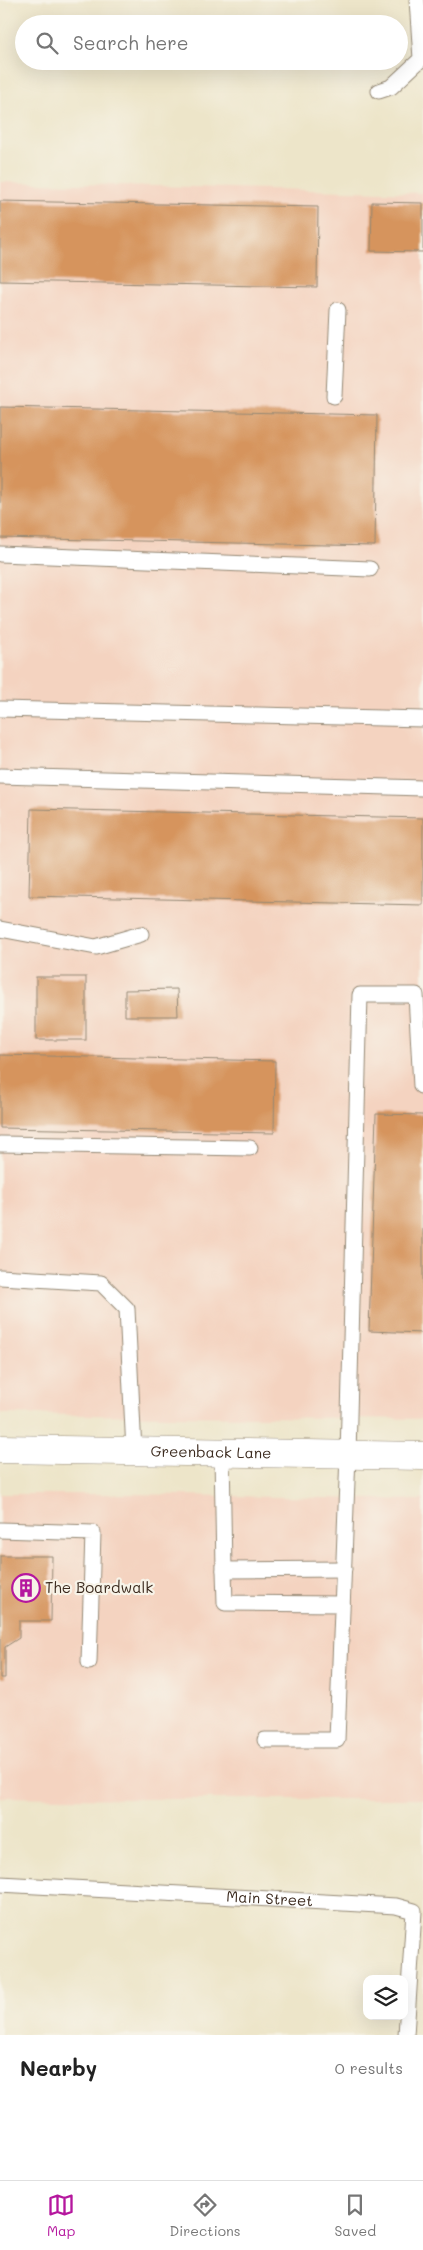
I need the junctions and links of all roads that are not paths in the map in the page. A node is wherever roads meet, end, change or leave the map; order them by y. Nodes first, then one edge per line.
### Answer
1 (417, 0) edge
2 (379, 92) dead end
3 (338, 310) dead end
4 (334, 396) dead end
5 (0, 554) edge
6 (370, 569) dead end
7 (0, 710) edge
8 (423, 719) edge
9 (0, 776) edge
10 (423, 788) edge
11 (0, 929) edge
12 (141, 934) dead end
13 (421, 1086) dead end
14 (0, 1144) edge
15 (250, 1148) dead end
16 (0, 1277) edge
17 (0, 1449) edge
18 (134, 1451) junction
19 (222, 1453) junction
20 (348, 1455) junction
21 (423, 1456) edge
22 (0, 1530) edge
23 (344, 1569) junction
24 (224, 1570) junction
25 (342, 1604) junction
26 (89, 1662) dead end
27 (264, 1740) dead end
28 (0, 1884) edge
29 (406, 2035) edge

1 - 2 lane
3 - 4 lane
5 - 6 lane
7 - 8 lane
9 - 10 lane
11 - 12 lane
13 - 20 lane
14 - 15 lane
16 - 18 lane
17 - 18 main road, Greenback Lane
18 - 19 main road, Greenback Lane
19 - 20 main road, Greenback Lane
19 - 24 lane
20 - 21 main road, Greenback Lane
20 - 23 lane
22 - 26 lane
23 - 24 lane
23 - 25 lane
24 - 25 lane
25 - 27 lane
28 - 29 lane, Main Street

